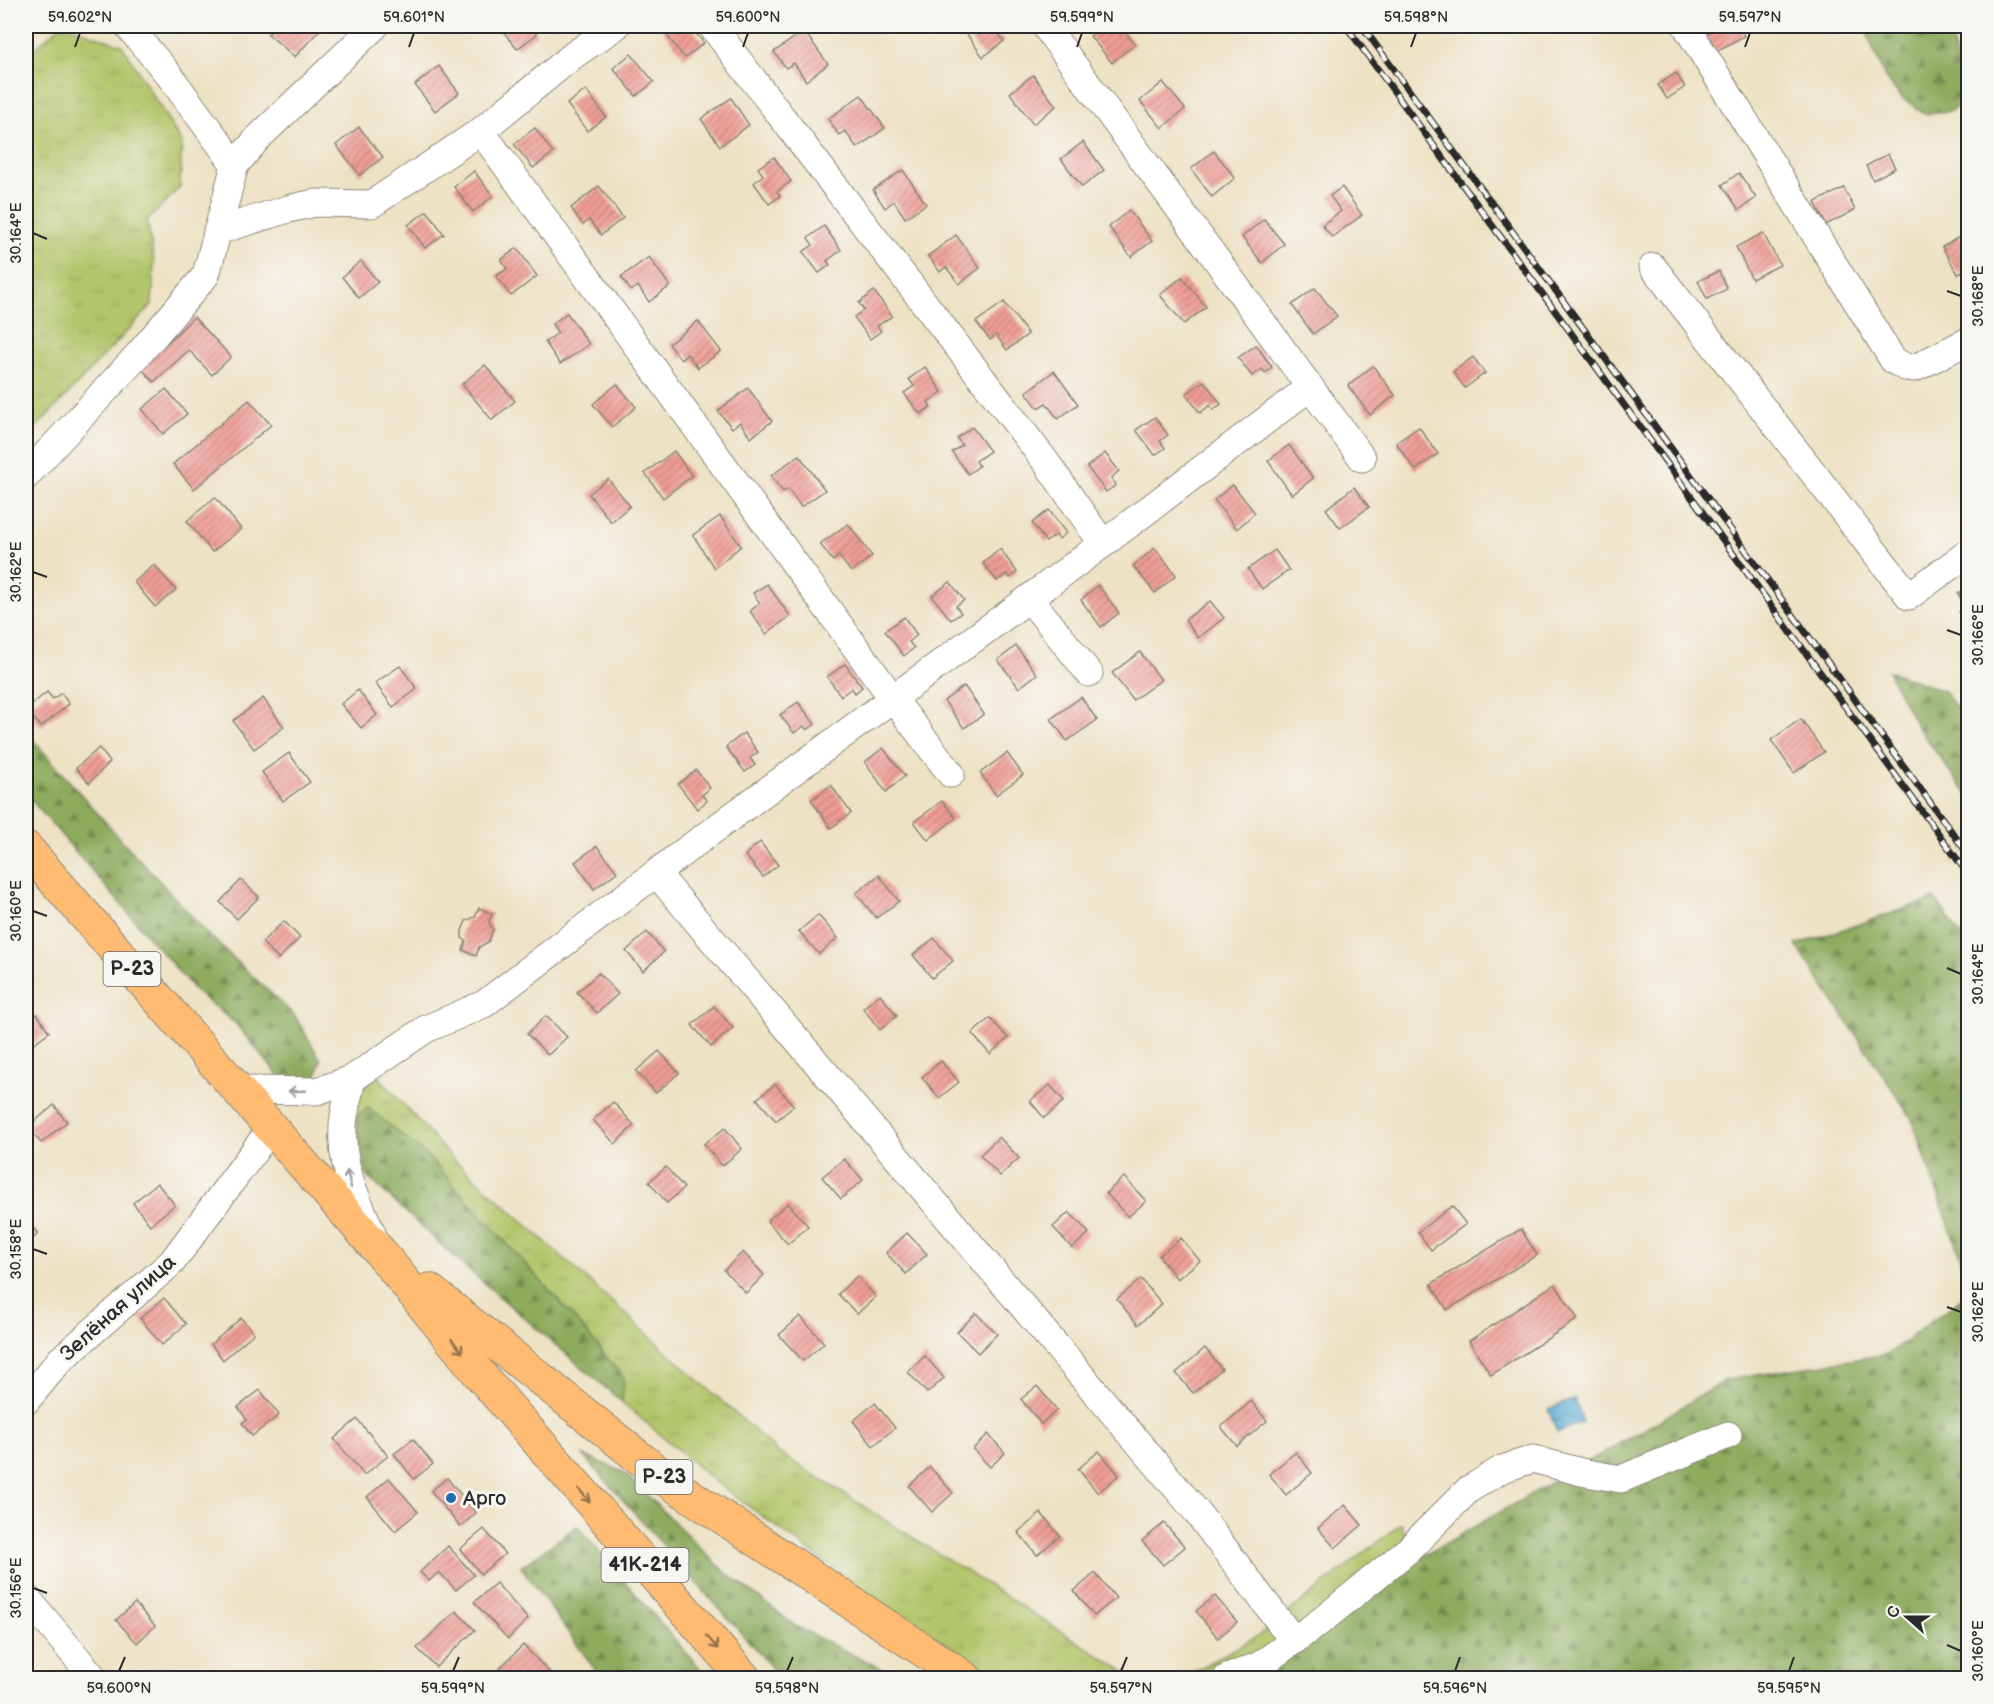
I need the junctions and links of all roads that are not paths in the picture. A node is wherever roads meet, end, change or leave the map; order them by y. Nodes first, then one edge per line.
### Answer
1 (128, 26) edge
2 (375, 26) edge
3 (616, 26) edge
4 (712, 26) edge
5 (1045, 26) edge
6 (1686, 26) edge
7 (481, 131) junction
8 (235, 165) junction
9 (217, 231) junction
10 (1653, 267) dead end
11 (1968, 340) edge
12 (1310, 387) junction
13 (1362, 458) dead end
14 (26, 476) edge
15 (1103, 544) junction
16 (1968, 553) edge
17 (1029, 598) junction
18 (1089, 673) dead end
19 (893, 699) junction
20 (951, 774) dead end
21 (26, 848) edge
22 (656, 873) junction
23 (352, 1079) junction
24 (239, 1090) junction
25 (272, 1127) junction
26 (380, 1251) junction
27 (26, 1401) edge
28 (1728, 1435) dead end
29 (26, 1597) edge
30 (1294, 1641) junction
31 (94, 1678) edge
32 (744, 1678) edge
33 (965, 1678) edge
34 (1227, 1678) edge

1 - 8 street
2 - 8 street
3 - 7 street
4 - 15 street
5 - 12 street
6 - 11 street
7 - 9 street
7 - 19 street
8 - 9 street
9 - 14 street
10 - 16 street
12 - 13 street
12 - 15 street
15 - 17 street
17 - 18 street
17 - 19 street
19 - 20 street
19 - 22 street
21 - 24 main road, Р-23
22 - 23 street
22 - 30 street
23 -> 24 street
26 -> 23 street
24 - 25 main road, Р-23
25 - 26 main road, Р-23
25 - 27 street, Зелёная улица
26 -> 32 main road, 41К-214
26 - 33 main road, Р-23
28 - 30 street
29 - 31 street
30 - 34 street

